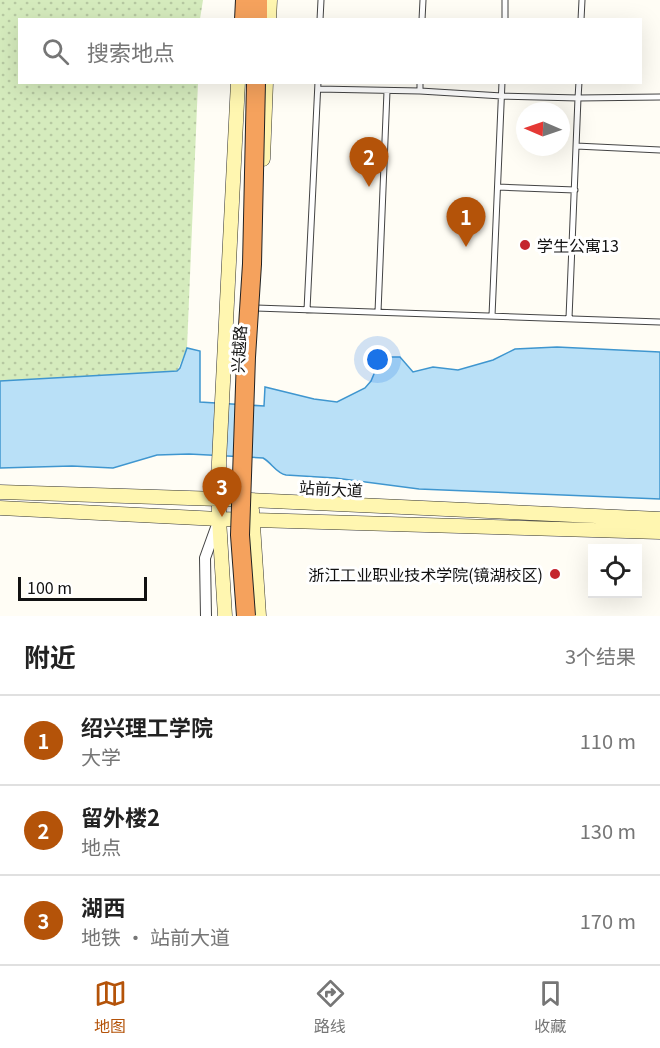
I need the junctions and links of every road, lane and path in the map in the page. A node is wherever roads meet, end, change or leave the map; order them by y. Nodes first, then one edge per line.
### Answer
1 (244, 0) edge
2 (258, 0) edge
3 (270, 0) edge
4 (321, 0) edge
5 (423, 0) edge
6 (505, 0) edge
7 (582, 0) edge
8 (243, 18) edge
9 (258, 18) edge
10 (269, 18) edge
11 (320, 18) edge
12 (422, 18) edge
13 (505, 18) edge
14 (581, 18) edge
15 (238, 84) edge
16 (244, 84) edge
17 (256, 84) edge
18 (266, 84) edge
19 (420, 84) edge
20 (502, 84) edge
21 (579, 84) edge
22 (318, 86) edge
23 (387, 91) junction
24 (420, 91) junction
25 (502, 96) junction
26 (660, 97) edge
27 (578, 98) junction
28 (576, 146) junction
29 (660, 150) edge
30 (498, 186) junction
31 (575, 190) junction
32 (256, 308) junction
33 (307, 310) junction
34 (378, 312) junction
35 (492, 316) junction
36 (569, 318) junction
37 (660, 321) edge
38 (0, 492) edge
39 (219, 499) junction
40 (250, 500) junction
41 (0, 508) edge
42 (219, 519) junction
43 (253, 519) junction
44 (660, 519) edge
45 (660, 532) edge
46 (206, 616) edge
47 (225, 616) edge
48 (236, 616) edge
49 (246, 616) edge
50 (259, 616) edge

1 - 8 highway
2 - 9 highway
3 - 10 main road
4 - 11 lane
5 - 12 lane
6 - 13 lane
7 - 14 lane
15 - 39 main road, 兴越路
16 - 48 highway
17 - 49 highway, bridge
18 - 32 main road, 兴越路
19 - 24 lane
20 - 25 lane
21 - 27 lane
22 - 23 lane
22 - 33 lane
23 - 24 lane
23 - 34 lane
24 - 25 lane
25 - 27 lane
25 - 30 lane
26 - 27 lane
27 - 28 lane
28 - 29 lane
28 - 31 lane
30 - 31 lane
30 - 35 lane
31 - 36 lane
32 - 33 lane
32 - 40 main road, 兴越路
33 - 34 lane
34 - 35 lane
35 - 36 lane
36 - 37 lane
38 - 39 main road, 站前大道
39 - 40 main road, 站前大道
39 - 42 main road, 兴越路
40 - 43 main road, 兴越路
40 - 44 main road, 站前大道
41 - 42 main road, 站前大道
42 - 43 main road, 站前大道
42 - 46 street
42 - 47 main road, 兴越路
43 - 45 main road, 站前大道
43 - 50 main road, 兴越路

